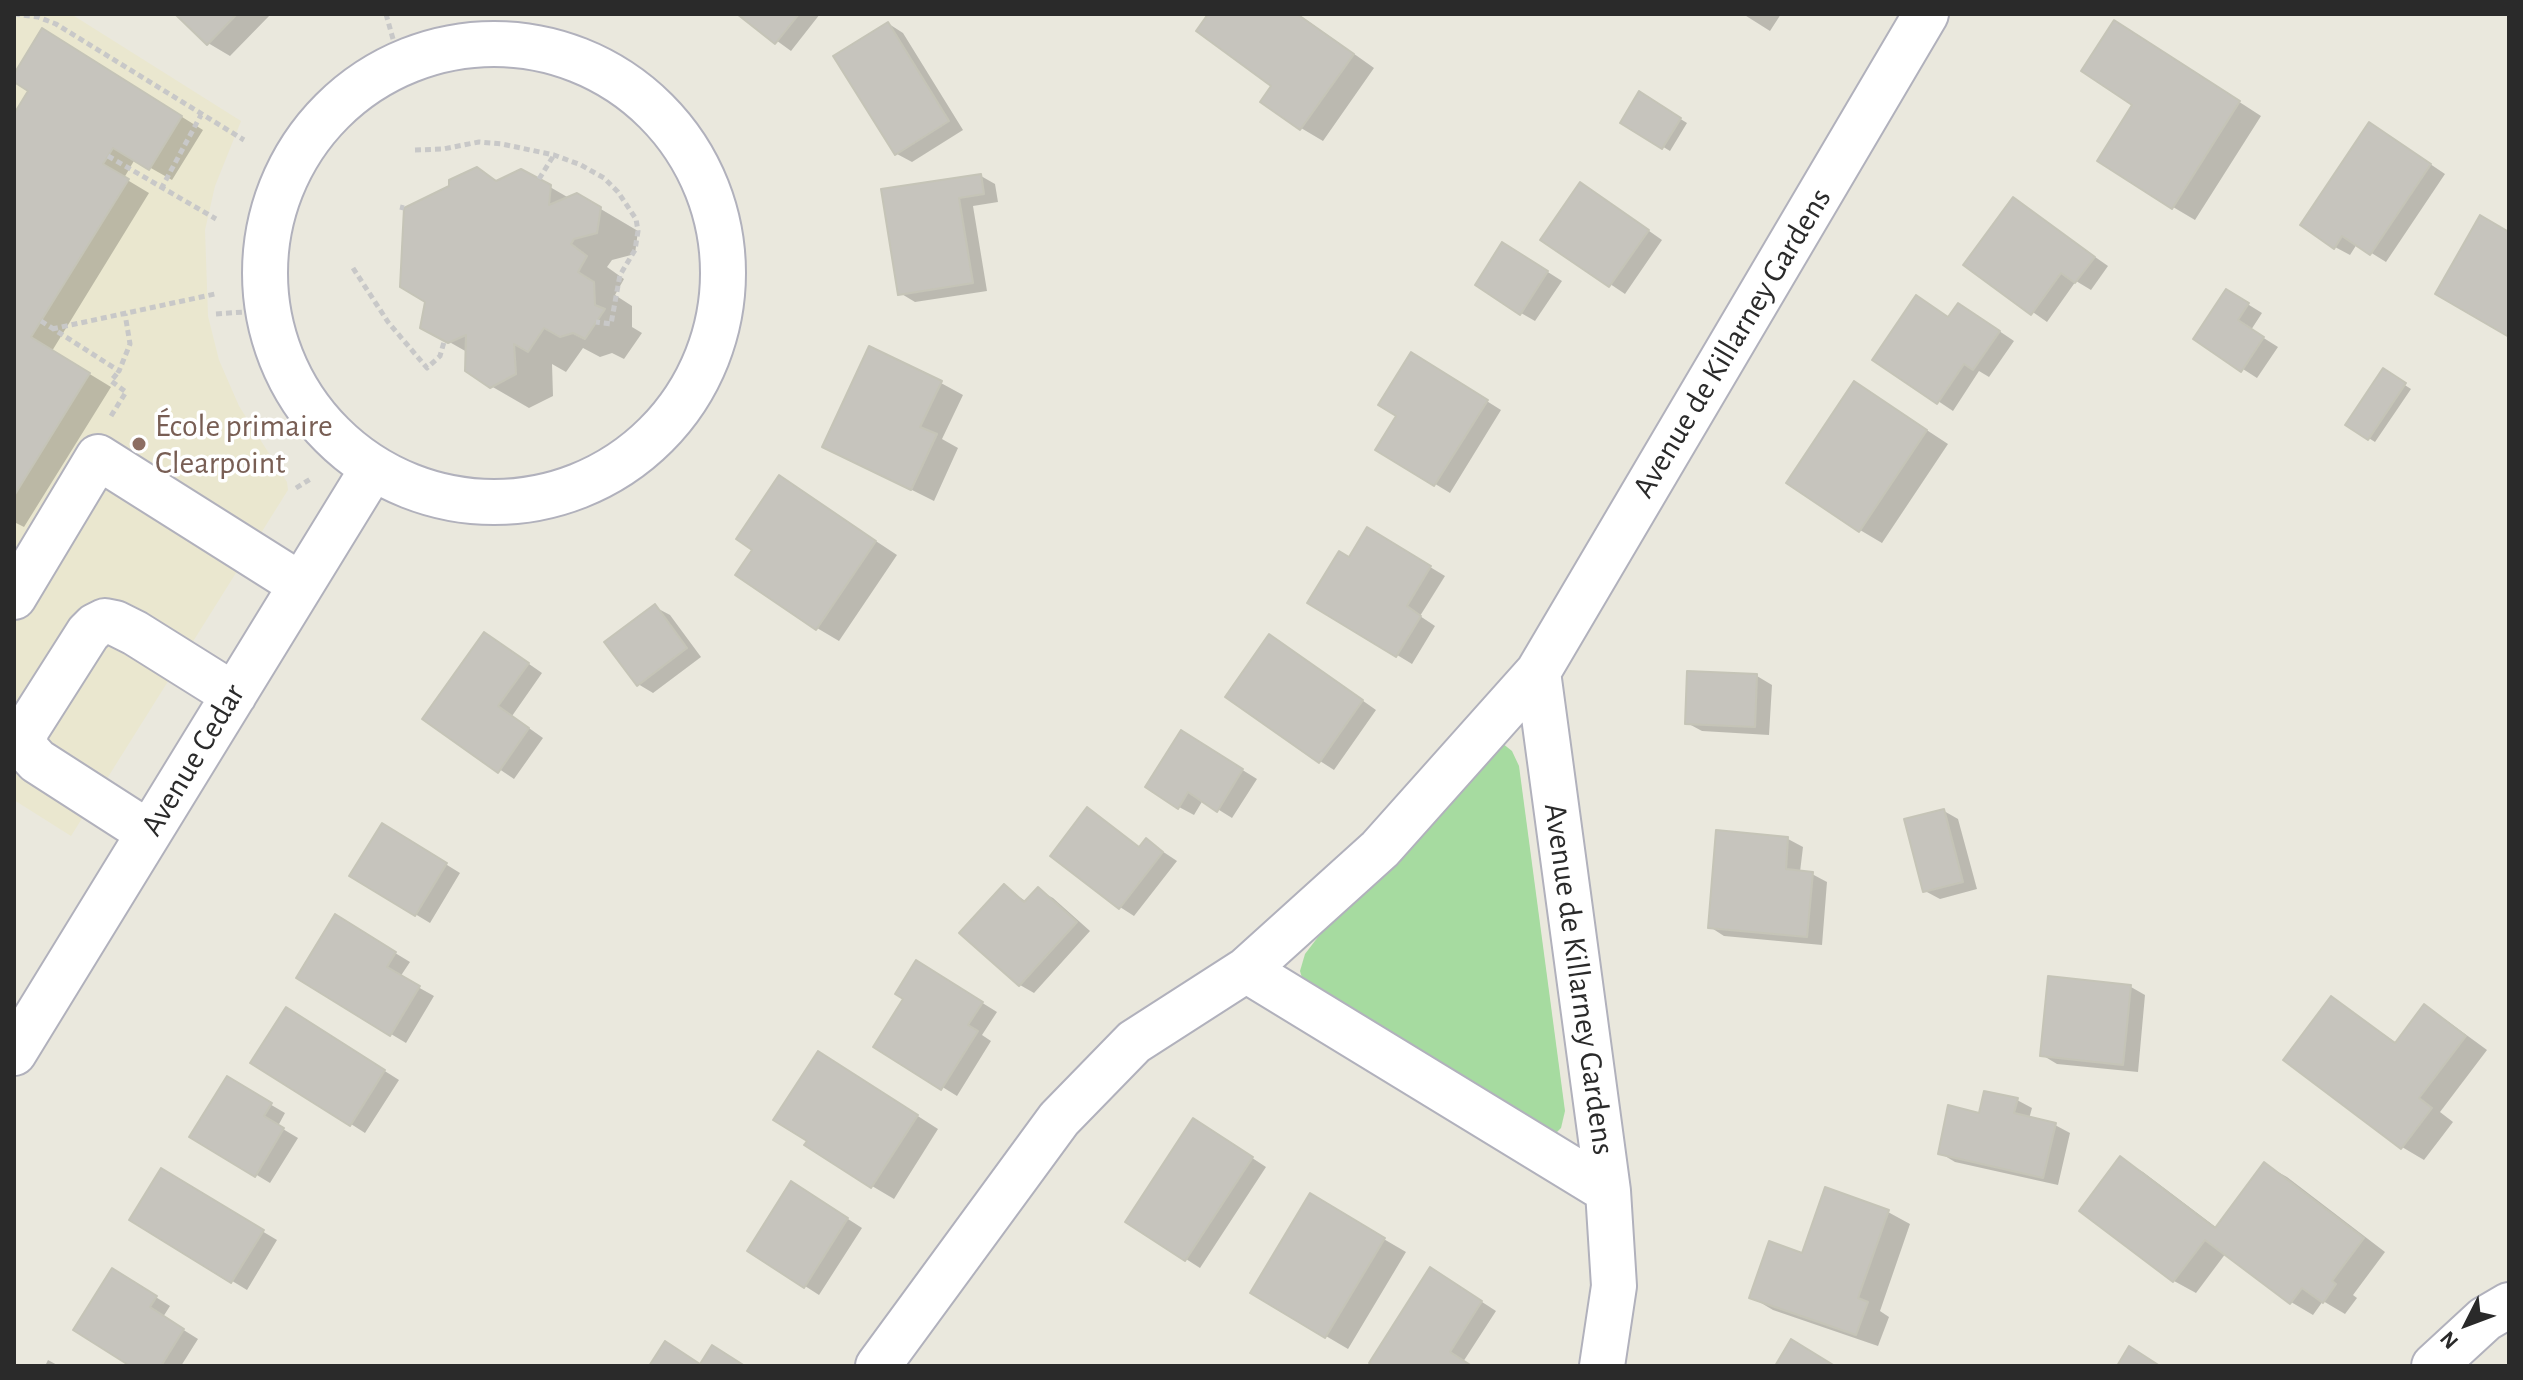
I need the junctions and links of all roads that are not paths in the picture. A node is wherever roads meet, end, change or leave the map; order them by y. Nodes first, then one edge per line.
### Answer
1 (1926, 14) edge
2 (527, 28) edge
3 (373, 468) junction
4 (18, 580) edge
5 (301, 585) junction
6 (1538, 672) junction
7 (234, 695) junction
8 (149, 833) junction
9 (1246, 970) junction
10 (14, 1053) edge
11 (1608, 1191) junction
12 (2509, 1305) edge
13 (878, 1366) edge
14 (1602, 1366) edge
15 (2434, 1366) edge

1 - 6 street, Avenue de Killarney Gardens
2 - 3 street
2 - 3 street
3 - 5 street, Avenue Cedar
4 - 5 street
5 - 7 street, Avenue Cedar
6 - 9 street, Avenue de Killarney Gardens
6 - 11 street, Avenue de Killarney Gardens
7 - 8 street, Avenue Cedar
7 - 8 street
8 - 10 street, Avenue Cedar
9 - 11 street, Avenue de Killarney Gardens
9 - 13 street, Avenue de Killarney Gardens
11 - 14 street, Avenue de Killarney Gardens
12 - 15 street

